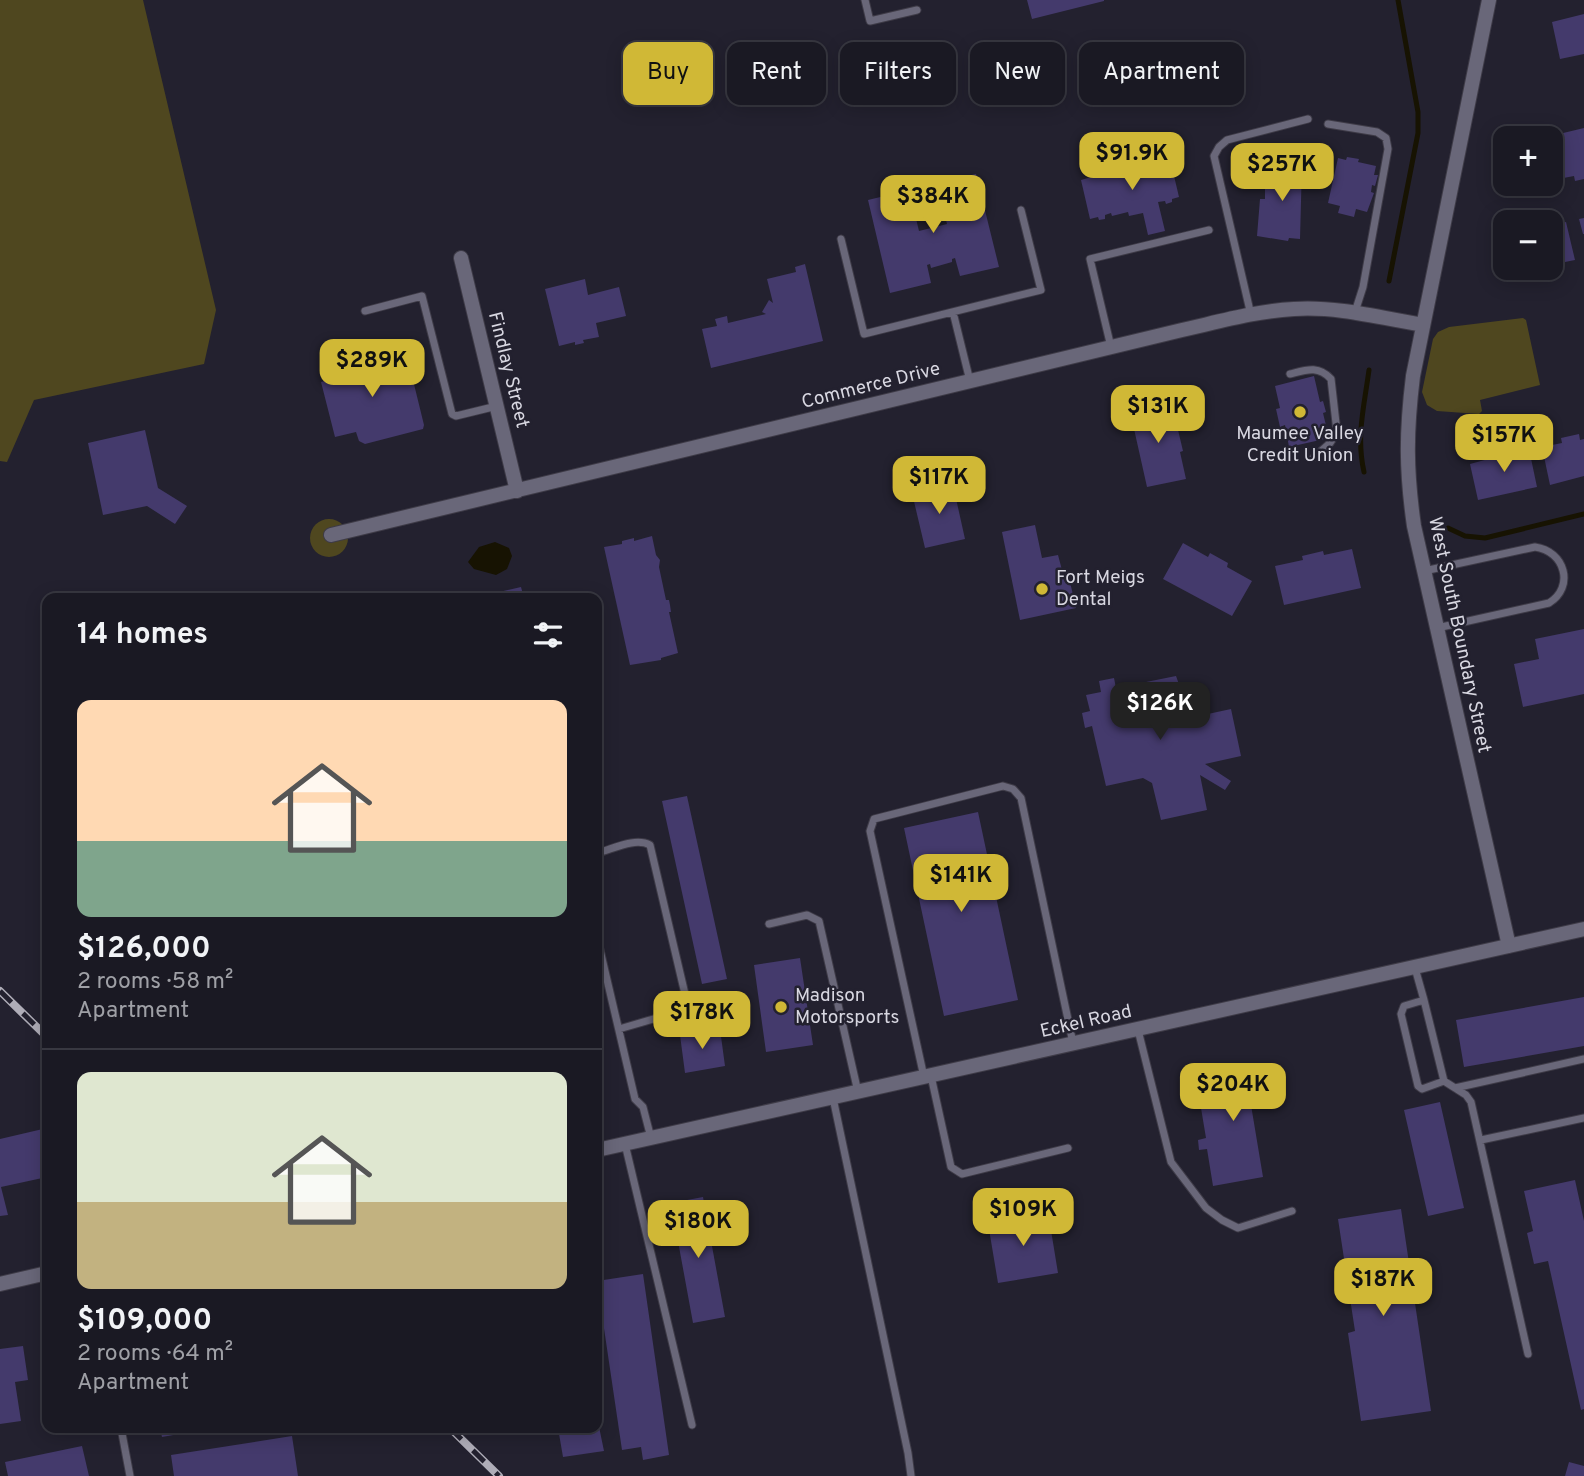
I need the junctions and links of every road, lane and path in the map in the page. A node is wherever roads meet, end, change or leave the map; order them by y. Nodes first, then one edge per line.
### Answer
1 (865, 0) edge
2 (1489, 0) edge
3 (917, 10) dead end
4 (1308, 119) dead end
5 (1328, 124) dead end
6 (1021, 210) dead end
7 (1209, 230) dead end
8 (841, 239) dead end
9 (461, 258) dead end
10 (365, 311) dead end
11 (953, 312) junction
12 (1354, 313) junction
13 (1251, 315) junction
14 (1423, 325) junction
15 (1111, 348) junction
16 (1290, 374) dead end
17 (970, 382) junction
18 (497, 407) junction
19 (1313, 458) dead end
20 (517, 491) junction
21 (331, 535) dead end
22 (1424, 571) junction
23 (1437, 628) junction
24 (602, 852) edge
25 (769, 924) dead end
26 (1584, 929) edge
27 (1509, 946) junction
28 (602, 958) edge
29 (1415, 968) junction
30 (1424, 1000) junction
31 (619, 1030) junction
32 (1138, 1030) junction
33 (1073, 1044) junction
34 (1584, 1059) edge
35 (928, 1077) junction
36 (1444, 1082) junction
37 (1454, 1088) junction
38 (858, 1093) junction
39 (833, 1098) junction
40 (1584, 1118) edge
41 (651, 1138) junction
42 (1481, 1140) junction
43 (625, 1144) junction
44 (1068, 1148) dead end
45 (602, 1149) edge
46 (1292, 1211) dead end
47 (42, 1274) edge
48 (0, 1284) edge
49 (1528, 1354) dead end
50 (692, 1425) dead end
51 (122, 1433) edge
52 (130, 1476) edge
53 (911, 1476) edge

1 - 3 lane
2 - 14 street, West South Boundary Street
4 - 13 lane
5 - 12 lane
6 - 11 lane
7 - 15 lane
8 - 11 lane
9 - 18 street, Findlay Street
10 - 18 lane
11 - 17 lane
12 - 13 street, Commerce Drive
12 - 14 street, Commerce Drive
13 - 15 street, Commerce Drive
14 - 22 street, West South Boundary Street
15 - 17 street, Commerce Drive
16 - 19 lane
17 - 20 street, Commerce Drive
18 - 20 street, Findlay Street
20 - 21 street, Commerce Drive
22 - 23 street, West South Boundary Street
22 - 23 lane
23 - 27 street, West South Boundary Street
24 - 31 lane
25 - 38 lane
26 - 27 street, Eckel Road
27 - 29 street, Eckel Road
28 - 31 lane
29 - 30 lane
29 - 32 street, Eckel Road
30 - 36 lane
30 - 36 lane
31 - 41 lane
32 - 33 street, Eckel Road
32 - 46 lane
33 - 35 street, Eckel Road
33 - 35 lane
34 - 37 lane
35 - 38 street, Eckel Road
35 - 44 lane
36 - 37 lane
37 - 42 lane
38 - 39 street, Eckel Road
39 - 41 street, Eckel Road
39 - 53 lane
40 - 42 lane
41 - 43 street, Eckel Road
42 - 49 lane
43 - 45 street, Eckel Road
43 - 50 lane
47 - 48 street
51 - 52 lane

